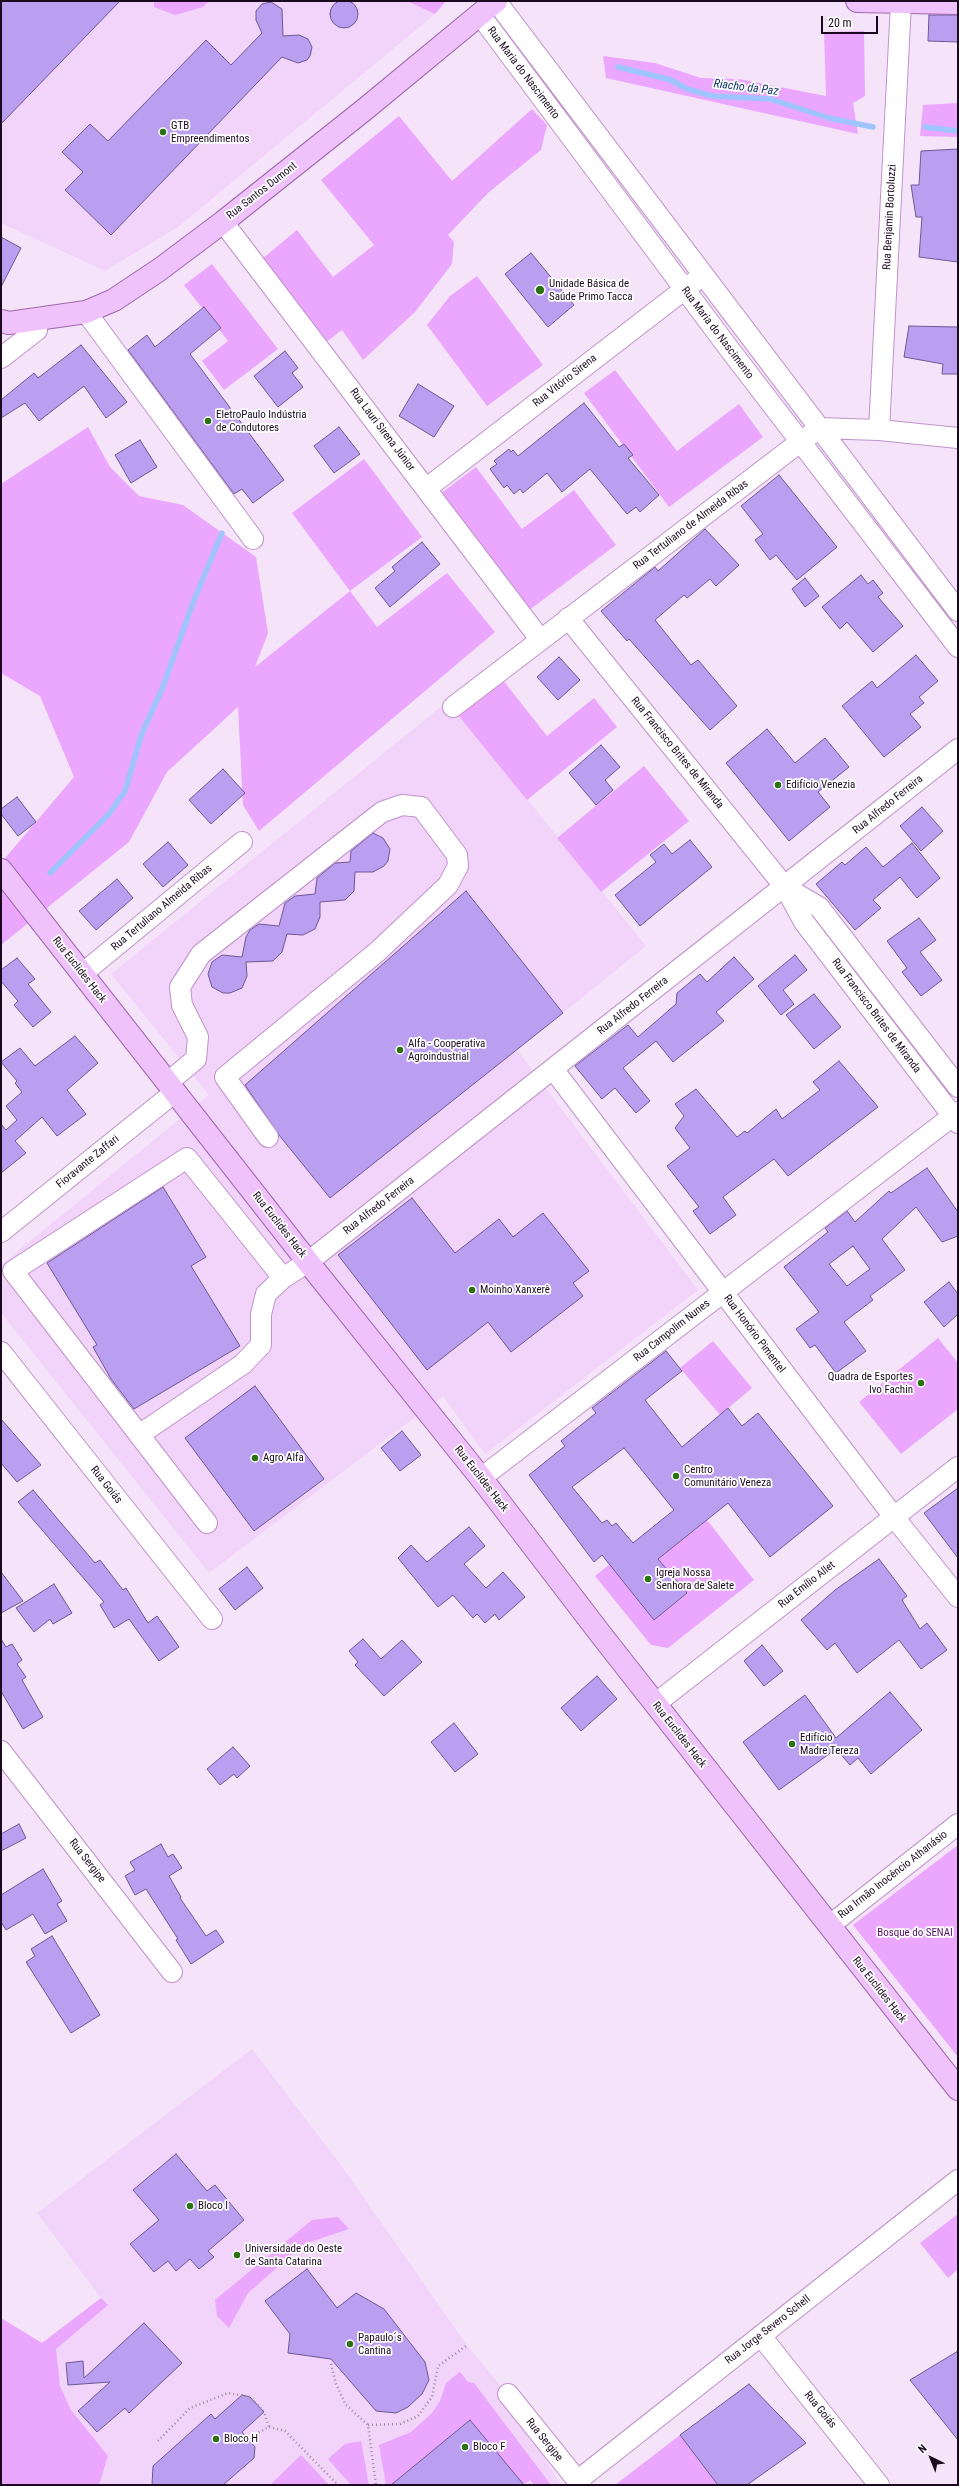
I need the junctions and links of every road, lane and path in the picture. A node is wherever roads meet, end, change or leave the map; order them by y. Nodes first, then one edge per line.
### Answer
1 (496, 1) edge
2 (857, 1) edge
3 (901, 3) junction
4 (958, 3) edge
5 (480, 15) junction
6 (575, 105) junction
7 (556, 118) junction
8 (631, 179) junction
9 (613, 194) junction
10 (223, 222) junction
11 (704, 275) junction
12 (684, 290) junction
13 (86, 312) junction
14 (38, 318) junction
15 (1, 321) edge
16 (749, 335) junction
17 (730, 350) junction
18 (1, 358) edge
19 (820, 428) junction
20 (879, 430) junction
21 (958, 438) edge
22 (800, 442) junction
23 (427, 488) junction
24 (253, 539) dead end
25 (905, 540) junction
26 (886, 553) junction
27 (958, 610) edge
28 (568, 618) junction
29 (940, 624) junction
30 (540, 639) junction
31 (958, 647) edge
32 (453, 706) dead end
33 (958, 749) edge
34 (242, 842) dead end
35 (1, 870) edge
36 (786, 887) junction
37 (858, 958) junction
38 (842, 971) junction
39 (82, 974) junction
40 (910, 1026) junction
41 (893, 1038) junction
42 (552, 1069) junction
43 (958, 1087) edge
44 (171, 1088) junction
45 (956, 1117) edge
46 (268, 1137) dead end
47 (1, 1232) edge
48 (308, 1262) junction
49 (283, 1278) junction
50 (722, 1292) junction
51 (1, 1352) edge
52 (139, 1435) junction
53 (958, 1467) edge
54 (481, 1478) junction
55 (894, 1517) junction
56 (207, 1523) dead end
57 (958, 1597) edge
58 (212, 1619) dead end
59 (656, 1704) junction
60 (1, 1751) edge
61 (958, 1824) edge
62 (829, 1926) junction
63 (172, 1972) dead end
64 (958, 2089) edge
65 (958, 2180) edge
66 (761, 2336) junction
67 (466, 2346) dead end
68 (330, 2364) dead end
69 (508, 2394) dead end
70 (368, 2425) junction
71 (269, 2427) junction
72 (248, 2438) dead end
73 (158, 2441) dead end
74 (579, 2483) edge
75 (338, 2485) edge
76 (376, 2485) edge
77 (879, 2485) edge

1 - 5 main road, Rua Santos Dumont
1 - 6 street, Rua Maria do Nascimento
2 - 3 main road
3 - 4 main road
3 - 20 street, Rua Benjamin Bortoluzzi
5 - 7 street, Rua Maria do Nascimento
5 - 10 main road, Rua Santos Dumont
6 - 7 street
6 - 8 street, Rua Maria do Nascimento
7 - 9 street, Rua Maria do Nascimento
8 - 9 street
8 - 11 street, Rua Maria do Nascimento
9 - 12 street, Rua Maria do Nascimento
10 - 13 main road, Rua Santos Dumont
10 - 23 street, Rua Lauri Sirena Júnior
11 - 12 street, Rua Vitório Sirena
11 - 16 street, Rua Maria do Nascimento
12 - 17 street, Rua Maria do Nascimento
12 - 23 street, Rua Vitório Sirena
13 - 14 main road, Rua Santos Dumont
13 - 24 street
14 - 15 main road, Rua Santos Dumont
14 - 18 street
16 - 17 street
16 - 19 street, Rua Maria do Nascimento
17 - 22 street, Rua Maria do Nascimento
19 - 20 street
19 - 22 street, Rua Tertuliano de Almeida Ribas
19 - 25 street, Rua Maria do Nascimento
20 - 21 street
22 - 26 street, Rua Maria do Nascimento
22 - 28 street, Rua Tertuliano de Almeida Ribas
23 - 30 street, Rua Lauri Sirena Júnior
25 - 26 street
25 - 27 street, Rua Maria do Nascimento
26 - 29 street, Rua Maria do Nascimento
27 - 29 street
28 - 30 street, Rua Tertuliano de Almeida Ribas
28 - 36 street, Rua Francisco Brites de Miranda
29 - 31 street, Rua Maria do Nascimento
30 - 32 street, Rua Tertuliano de Almeida Ribas
33 - 36 street, Rua Alfredo Ferreira
34 - 39 street, Rua Tertuliano Almeida Ribas
35 - 39 main road, Rua Euclides Hack
36 - 37 street, Rua Francisco Brites de Miranda
36 - 38 street, Rua Francisco Brites de Miranda
36 - 42 street, Rua Alfredo Ferreira
37 - 38 street
37 - 40 street, Rua Francisco Brites de Miranda
38 - 41 street, Rua Francisco Brites de Miranda
39 - 44 main road, Rua Euclides Hack
40 - 41 street
40 - 43 street, Rua Francisco Brites de Miranda
41 - 45 street, Rua Francisco Brites de Miranda
42 - 48 street, Rua Alfredo Ferreira
42 - 50 street, Rua Honório Pimentel
44 - 46 street, Fioravante Zaffari
44 - 47 street, Fioravante Zaffari
44 - 48 main road, Rua Euclides Hack
45 - 50 street, Rua Campolim Nunes
48 - 49 street, Rua Alfredo Ferreira
48 - 54 main road, Rua Euclides Hack
49 - 52 street, Rua Alfredo Ferreira
49 - 52 street
50 - 54 street, Rua Campolim Nunes
50 - 55 street, Rua Honório Pimentel
51 - 58 street, Rua Goiás
52 - 56 street
53 - 55 street, Rua Emílio Allet
54 - 59 main road, Rua Euclides Hack
55 - 57 street, Rua Honório Pimentel
55 - 59 street, Rua Emílio Allet
59 - 62 main road, Rua Euclides Hack
60 - 63 street, Rua Sergipe
61 - 62 street, Rua Irmão Inocêncio Athanásio
62 - 64 main road, Rua Euclides Hack
65 - 66 street, Rua Jorge Severo Schell
66 - 74 street, Rua Jorge Severo Schell
66 - 77 street, Rua Goiás
67 - 70 path
68 - 70 path
69 - 74 street, Rua Sergipe
70 - 76 path
71 - 72 path
71 - 73 path
71 - 75 path

